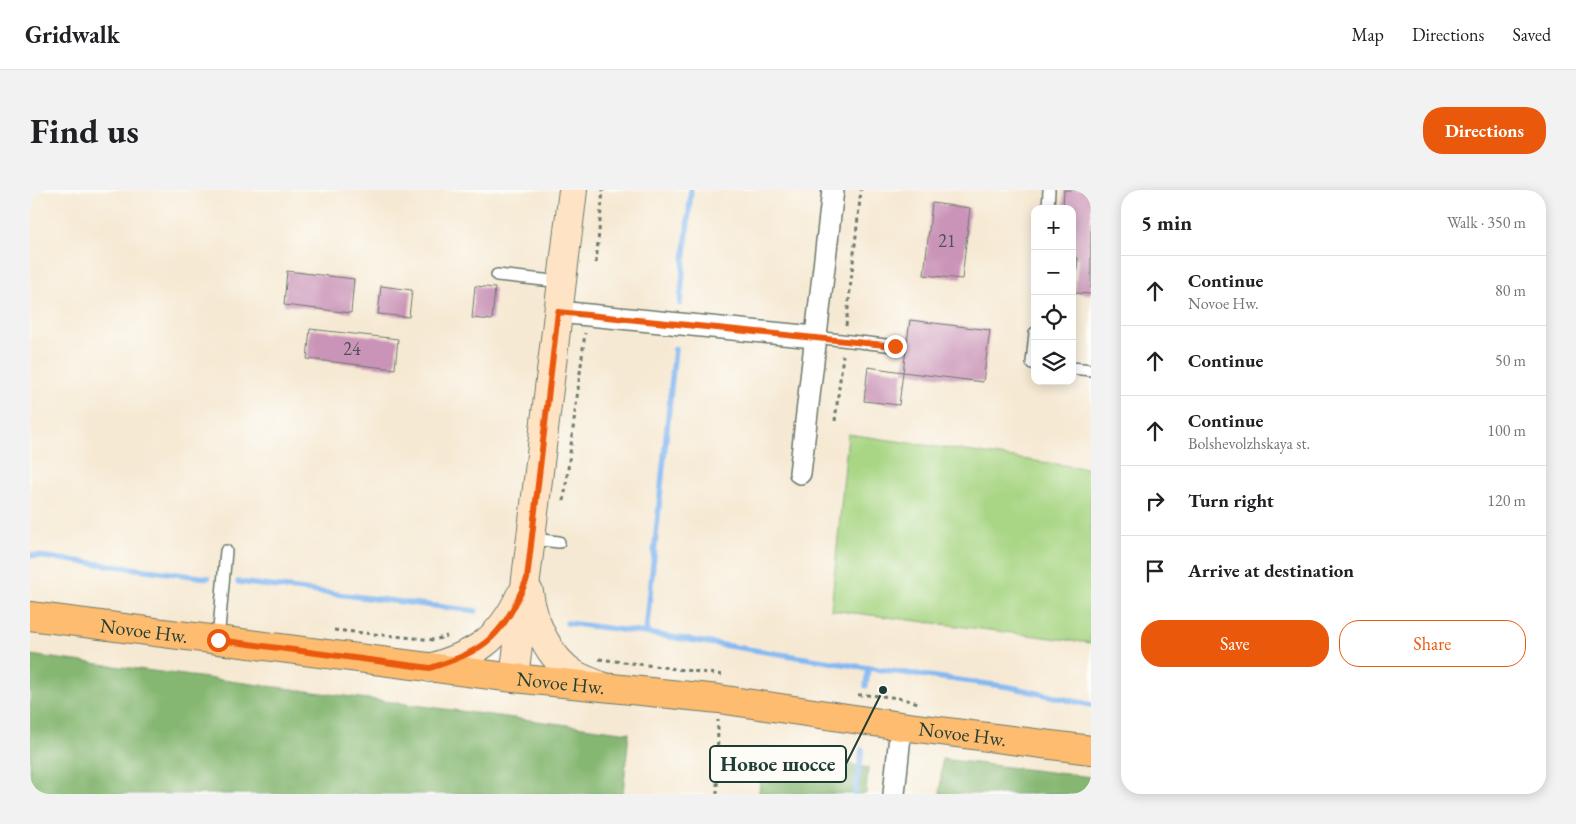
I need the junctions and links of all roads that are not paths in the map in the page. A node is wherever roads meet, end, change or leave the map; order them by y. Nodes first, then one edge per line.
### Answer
1 (573, 190) edge
2 (832, 190) edge
3 (1050, 190) edge
4 (1048, 205) edge
5 (497, 275) dead end
6 (562, 282) junction
7 (558, 312) junction
8 (814, 337) junction
9 (895, 346) dead end
10 (1076, 368) edge
11 (1091, 370) edge
12 (800, 473) dead end
13 (532, 539) junction
14 (559, 542) dead end
15 (226, 551) dead end
16 (527, 579) junction
17 (30, 616) edge
18 (218, 640) junction
19 (430, 668) junction
20 (514, 678) junction
21 (607, 688) junction
22 (901, 726) junction
23 (1091, 750) edge
24 (894, 794) edge

1 - 6 main road
2 - 8 street
3 - 4 lane
5 - 6 lane
6 - 7 main road
7 - 8 street
7 - 13 main road
8 - 9 lane
8 - 12 street
10 - 11 lane
13 - 14 lane
13 - 16 main road
15 - 18 lane
16 - 19 main road
16 - 20 main road
16 - 21 main road
17 - 18 main road, Novoe Hw.
18 - 19 main road, Novoe Hw.
19 - 20 main road, Novoe Hw.
20 - 21 main road, Novoe Hw.
21 - 22 main road, Novoe Hw.
22 - 23 main road, Novoe Hw.
22 - 24 street

